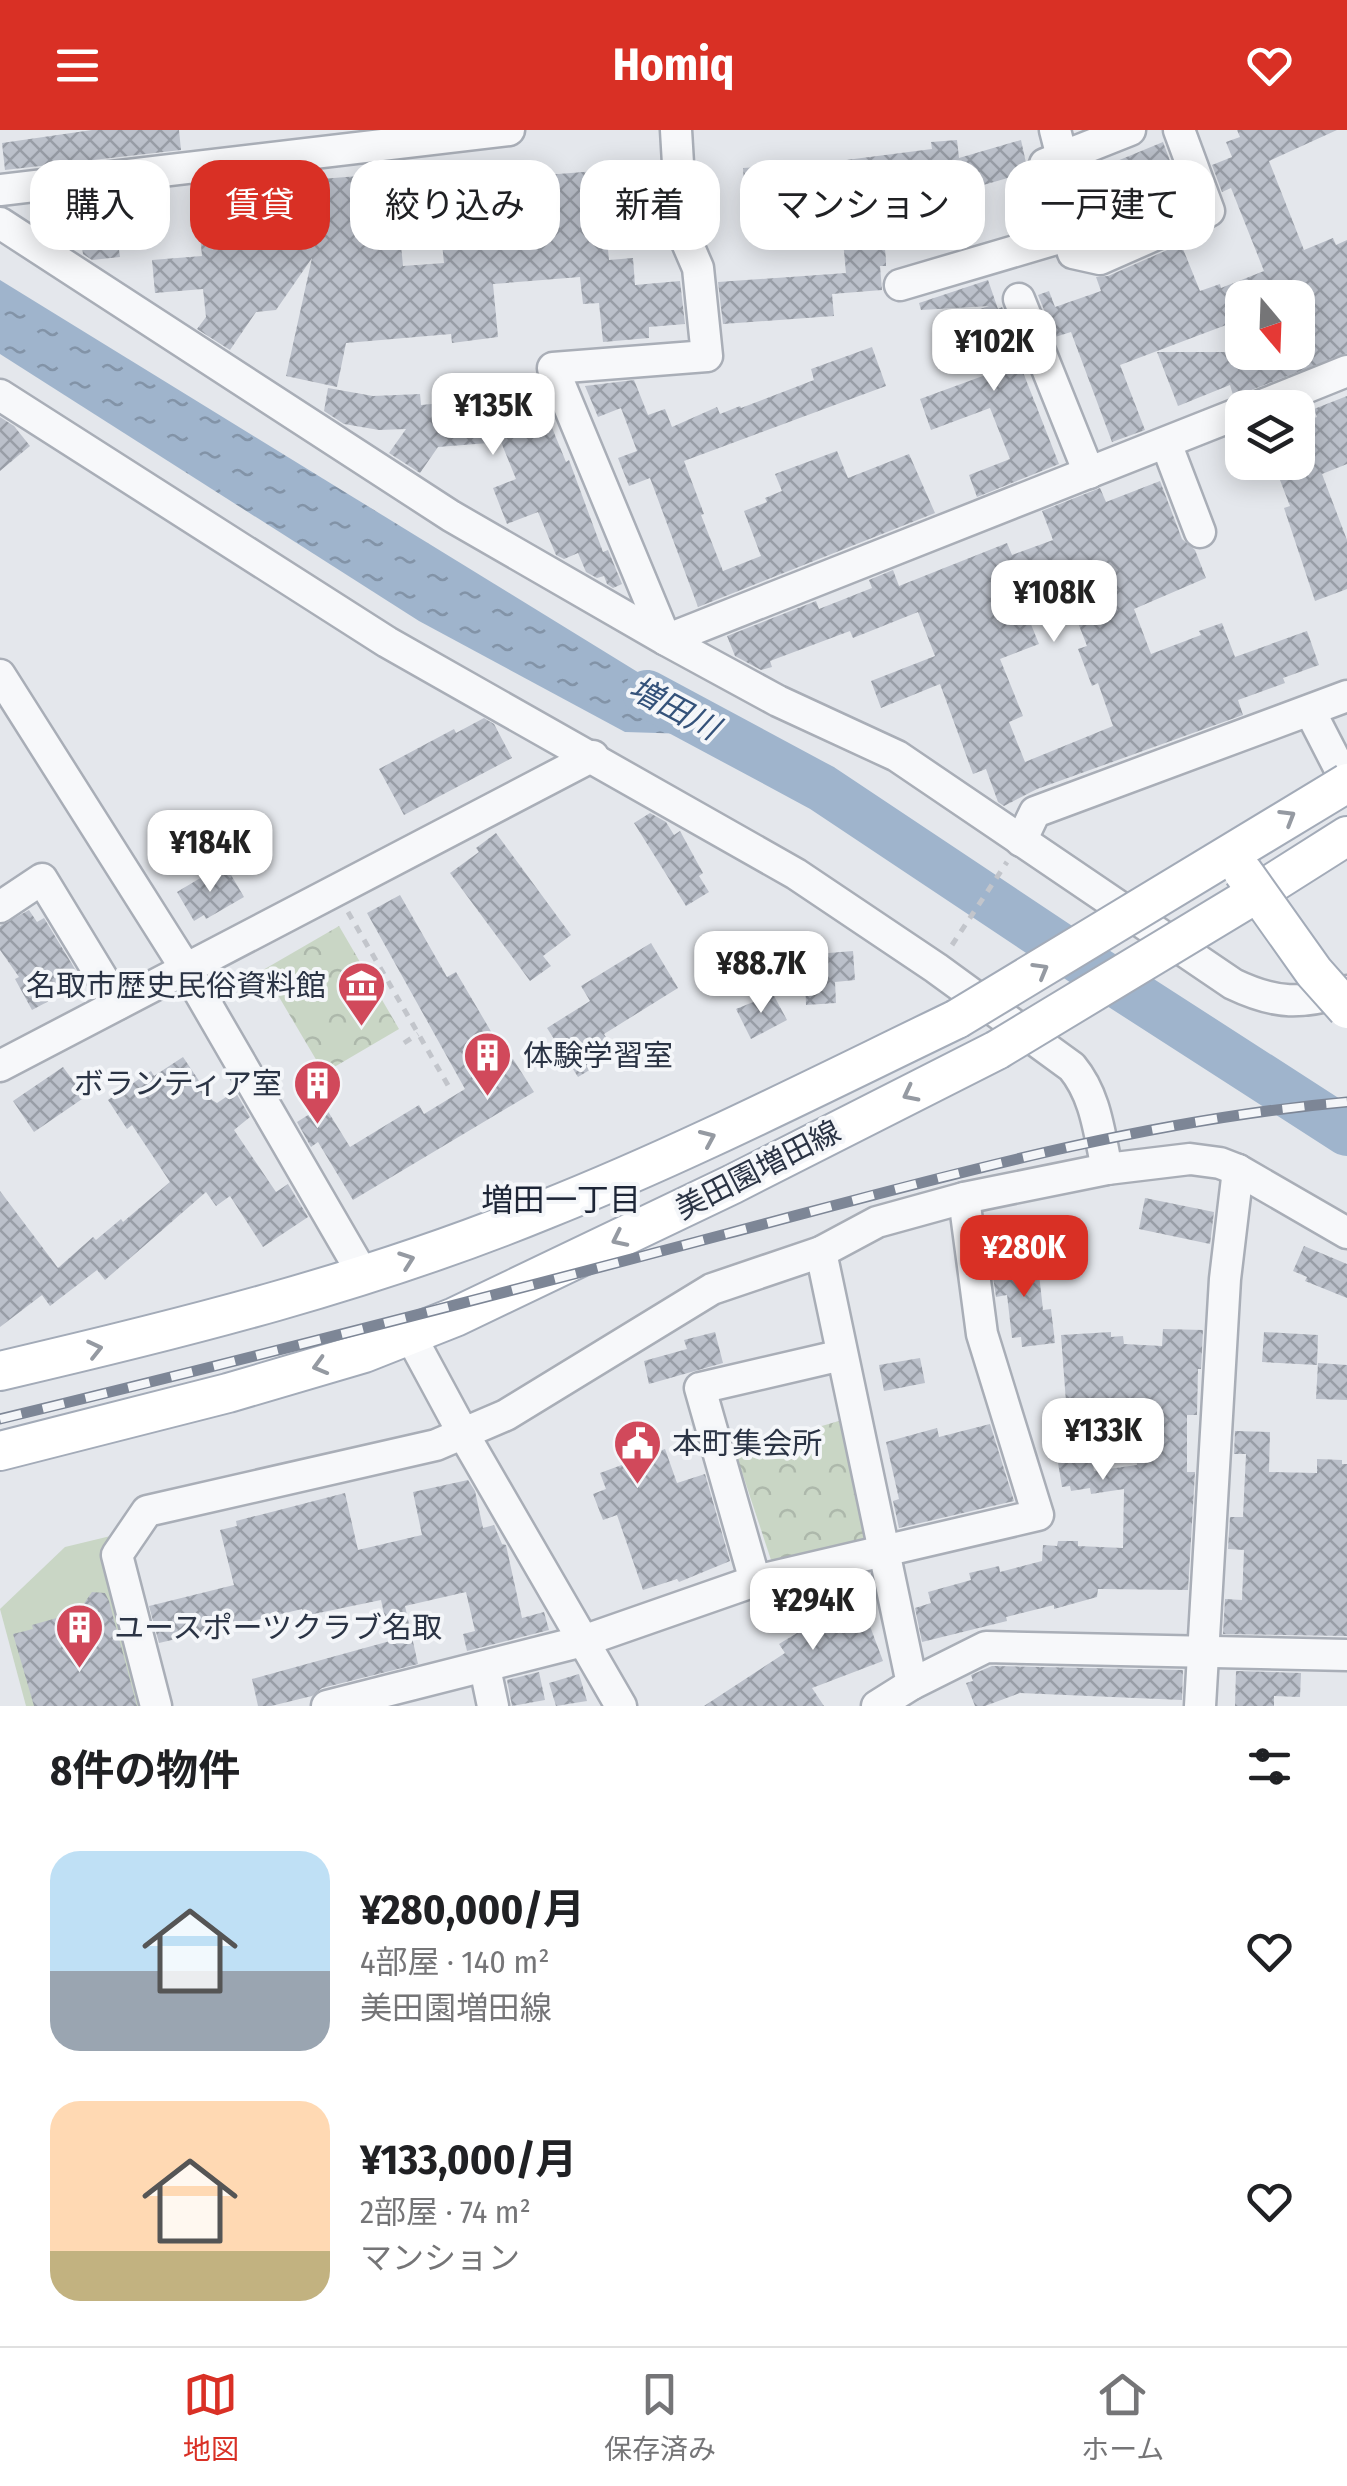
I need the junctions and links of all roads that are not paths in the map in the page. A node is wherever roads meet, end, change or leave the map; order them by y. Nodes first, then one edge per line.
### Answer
1 (509, 130) edge
2 (676, 130) edge
3 (1130, 130) edge
4 (1179, 130) edge
5 (330, 141) edge
6 (1059, 144) edge
7 (1190, 160) edge
8 (0, 190) edge
9 (0, 223) edge
10 (1019, 250) edge
11 (1072, 250) edge
12 (1120, 250) edge
13 (900, 285) dead end
14 (1018, 299) dead end
15 (1347, 371) edge
16 (1299, 390) edge
17 (0, 395) edge
18 (1225, 419) edge
19 (1166, 442) junction
20 (1090, 472) junction
21 (1200, 532) dead end
22 (666, 640) junction
23 (0, 675) edge
24 (1347, 696) edge
25 (1310, 711) junction
26 (592, 756) junction
27 (1347, 783) edge
28 (1347, 836) edge
29 (1021, 841) junction
30 (1231, 853) junction
31 (1257, 893) junction
32 (0, 907) edge
33 (186, 969) junction
34 (1347, 991) edge
35 (118, 1004) junction
36 (1347, 1009) edge
37 (0, 1066) edge
38 (1107, 1169) junction
39 (1238, 1170) junction
40 (964, 1198) junction
41 (1347, 1233) edge
42 (821, 1252) junction
43 (364, 1276) junction
44 (410, 1335) junction
45 (842, 1355) junction
46 (0, 1371) edge
47 (464, 1435) junction
48 (0, 1451) edge
49 (884, 1552) junction
50 (755, 1581) junction
51 (584, 1641) junction
52 (1204, 1652) junction
53 (1347, 1655) edge
54 (485, 1668) junction
55 (912, 1684) junction
56 (156, 1706) edge
57 (327, 1706) edge
58 (494, 1706) edge
59 (621, 1706) edge
60 (877, 1706) edge
61 (1200, 1706) edge

1 - 5 street
2 - 22 street
3 - 6 street
4 - 7 street
5 - 8 street
9 - 22 street
10 - 13 street
11 - 12 street
14 - 20 street
15 - 16 street
17 - 26 street
18 - 19 street
19 - 20 street
19 - 21 street
20 - 22 street
22 - 29 street
23 - 33 street
24 - 25 street
25 - 27 street
25 - 29 street
26 - 33 street
26 - 38 street
30 -> 27 main road, 美田園増田線, bridge
28 - 31 main road, 美田園増田線
29 - 34 street
30 - 31 main road, bridge
43 -> 30 main road, 美田園増田線, bridge
31 - 36 main road, bridge
31 -> 44 main road, 美田園増田線, bridge
32 - 35 street
33 - 35 street
33 - 43 street
35 - 37 street
38 - 39 street
38 - 40 street
39 - 41 street
39 - 52 street
40 - 42 street
40 - 49 street
42 - 45 street
42 - 47 street
46 -> 43 main road, 美田園増田線
44 - 47 street
44 -> 48 main road, 美田園増田線
45 - 49 street
45 - 50 street
47 - 51 street
47 - 56 street
49 - 50 street
49 - 55 street
50 - 51 street
51 - 54 street
51 - 59 street
52 - 53 street
52 - 55 street
52 - 61 street
54 - 57 street
54 - 58 street
55 - 60 street

